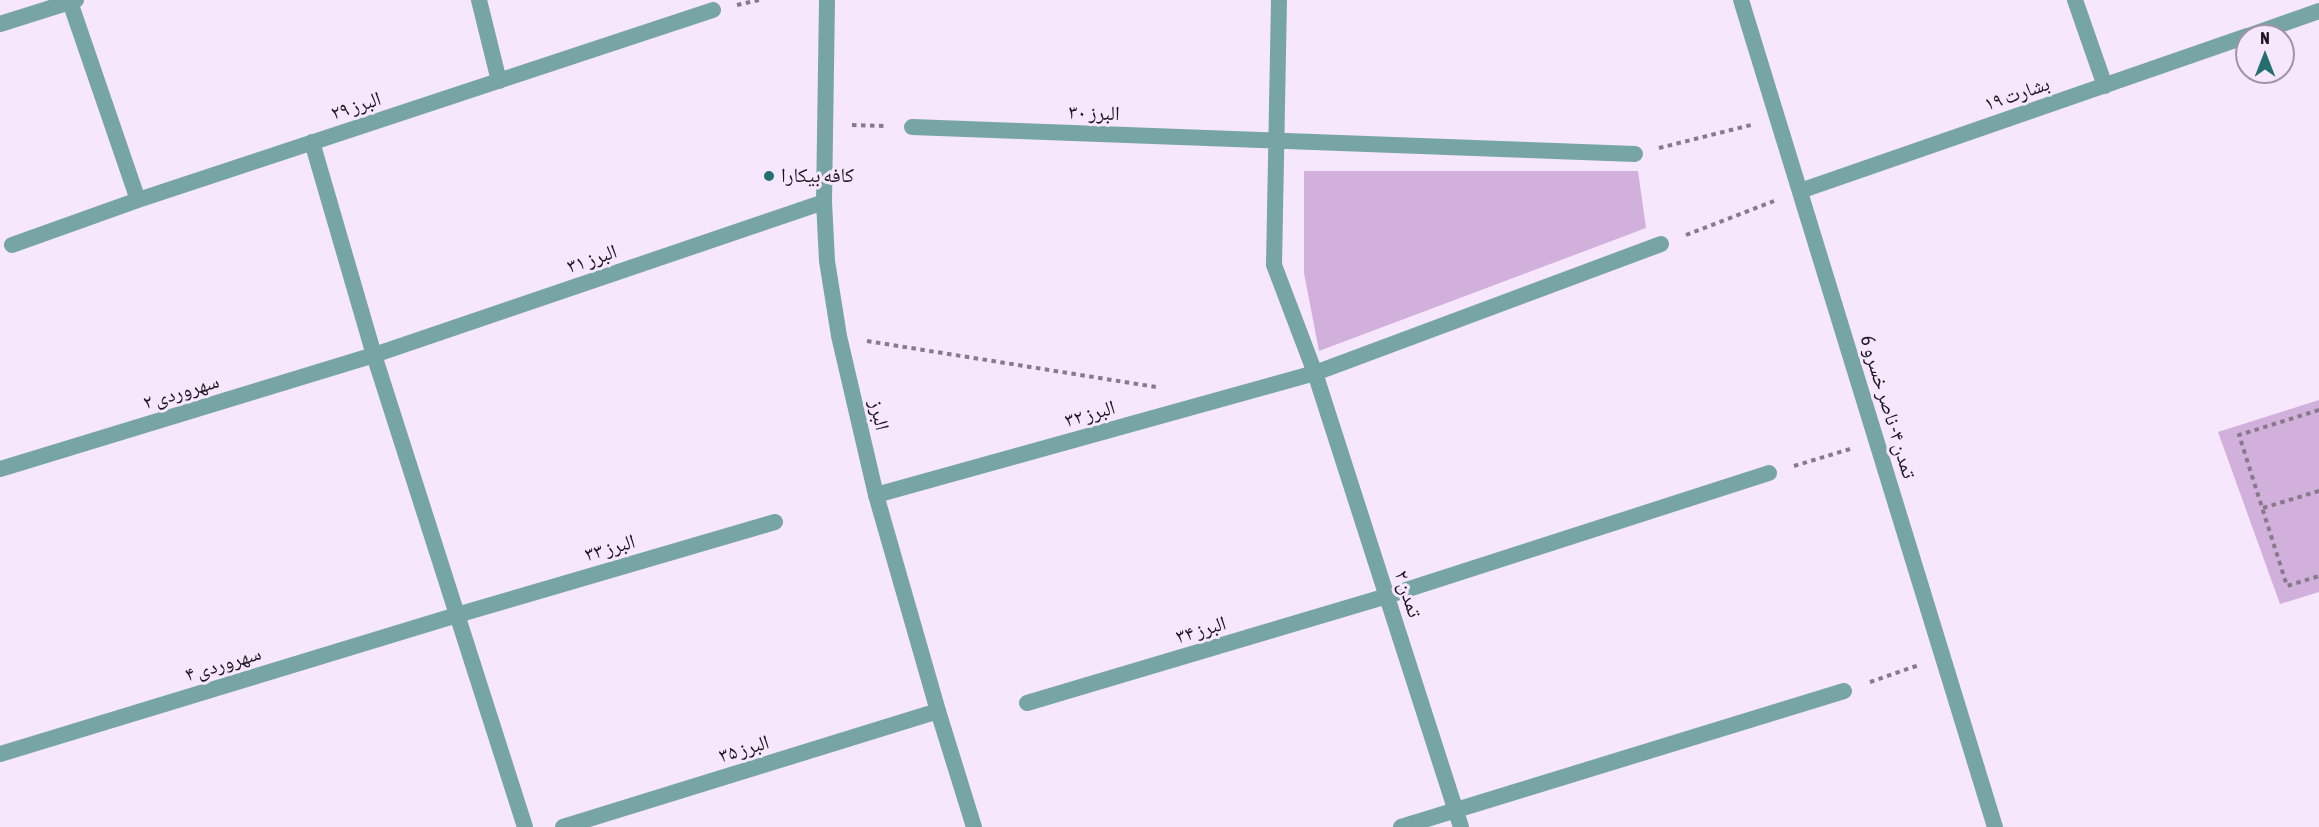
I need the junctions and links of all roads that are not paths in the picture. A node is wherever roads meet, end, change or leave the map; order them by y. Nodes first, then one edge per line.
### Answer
1 (479, 0) edge
2 (827, 0) edge
3 (1279, 0) edge
4 (1742, 0) edge
5 (2075, 0) edge
6 (73, 1) edge
7 (713, 10) dead end
8 (2319, 12) edge
9 (0, 24) edge
10 (2284, 24) edge
11 (2235, 41) edge
12 (499, 81) junction
13 (2105, 86) junction
14 (912, 127) road end
15 (1275, 140) junction
16 (312, 142) junction
17 (1635, 154) road end
18 (1800, 191) junction
19 (138, 200) junction
20 (824, 202) junction
21 (1661, 244) road end
22 (12, 245) dead end
23 (374, 355) junction
24 (1315, 373) junction
25 (0, 469) edge
26 (1769, 473) road end
27 (876, 495) junction
28 (775, 522) dead end
29 (1387, 596) junction
30 (457, 615) junction
31 (1844, 691) road end
32 (1027, 703) dead end
33 (938, 711) junction
34 (0, 754) edge
35 (1455, 810) junction
36 (525, 827) edge
37 (563, 827) edge
38 (974, 827) edge
39 (1401, 827) edge
40 (1461, 827) edge
41 (1995, 827) edge

1 - 12 street
2 - 20 street, البرز
3 - 15 street, تمدن ۲
4 - 18 street, تمدن ۴- ناصر خسرو 6
5 - 13 street
6 - 9 street
6 - 19 street
7 - 12 street, البرز ۲۹
8 - 10 street, بشارت ۱۹
11 - 13 street, بشارت ۱۹
12 - 16 street, البرز ۲۹
13 - 18 street, بشارت ۱۹
14 - 15 street, البرز ۳۰
15 - 17 street, البرز ۳۰
15 - 24 street, تمدن ۲
16 - 19 street, البرز ۲۹
16 - 23 street
18 - 41 street, تمدن ۴- ناصر خسرو 6
19 - 22 street, البرز ۲۹
20 - 23 street, البرز ۳۱
20 - 27 street, البرز
21 - 24 street, البرز ۳۲
23 - 25 street, سهروردی ۲
23 - 30 street
24 - 27 street, البرز ۳۲
24 - 29 street, تمدن ۲
26 - 29 street, البرز ۳۴
27 - 33 street, البرز
28 - 30 street, البرز ۳۳
29 - 32 street, البرز ۳۴
29 - 35 street, تمدن ۲
30 - 34 street, سهروردی ۴
30 - 36 street
31 - 35 street
33 - 37 street, البرز ۳۵
33 - 38 street, البرز
35 - 39 street
35 - 40 street, تمدن ۲

